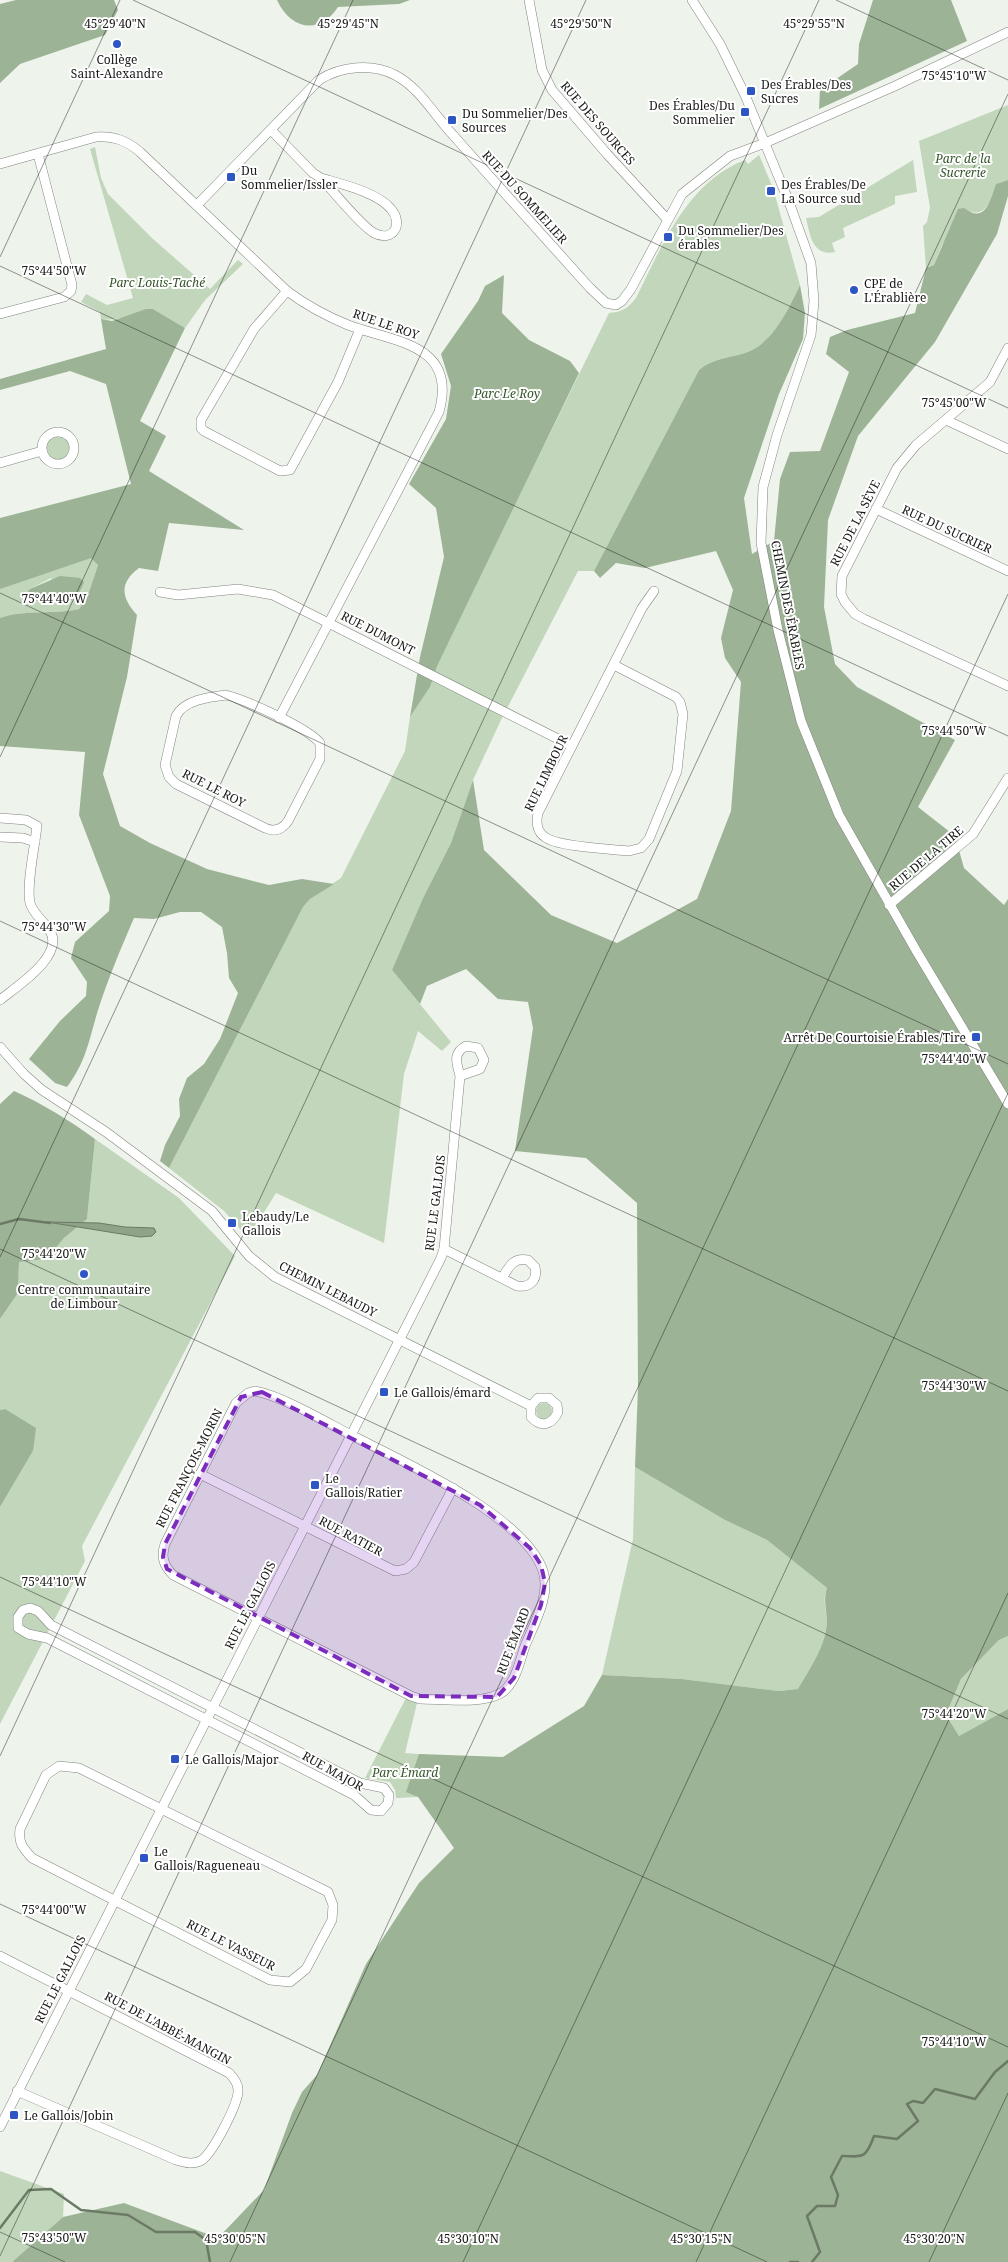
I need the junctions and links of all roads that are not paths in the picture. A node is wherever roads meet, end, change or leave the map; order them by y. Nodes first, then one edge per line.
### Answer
1 (529, 0) edge
2 (692, 0) edge
3 (1008, 32) edge
4 (271, 130) junction
5 (765, 143) junction
6 (38, 154) junction
7 (0, 164) edge
8 (321, 178) junction
9 (197, 205) junction
10 (668, 218) junction
11 (287, 291) junction
12 (0, 314) edge
13 (360, 329) junction
14 (1008, 348) edge
15 (946, 420) junction
16 (1008, 450) edge
17 (42, 451) dead end
18 (0, 463) edge
19 (876, 509) junction
20 (1008, 571) edge
21 (160, 592) dead end
22 (654, 592) dead end
23 (329, 622) junction
24 (614, 665) junction
25 (1008, 686) edge
26 (279, 718) junction
27 (572, 746) junction
28 (1008, 778) edge
29 (0, 818) edge
30 (0, 837) edge
31 (35, 842) junction
32 (889, 905) junction
33 (0, 1000) edge
34 (0, 1047) edge
35 (460, 1076) dead end
36 (1008, 1104) edge
37 (444, 1249) junction
38 (502, 1278) dead end
39 (400, 1340) junction
40 (531, 1406) dead end
41 (351, 1435) junction
42 (200, 1474) junction
43 (453, 1488) junction
44 (304, 1525) junction
45 (258, 1617) junction
46 (212, 1707) junction
47 (206, 1718) junction
48 (161, 1808) junction
49 (114, 1899) junction
50 (0, 1956) edge
51 (68, 1990) junction
52 (17, 2092) junction
53 (0, 2127) edge

1 - 10 street, RUE DES SOURCES
2 - 5 street, CHEMIN DES ÉRABLES
3 - 5 street, RUE DU SOMMELIER
4 - 8 street
4 - 9 street, RUE DU SOMMELIER
4 - 10 street, RUE DU SOMMELIER
5 - 10 street, RUE DU SOMMELIER
5 - 32 street, CHEMIN DES ÉRABLES
6 - 7 street, RUE LE ROY
6 - 9 street, RUE LE ROY
6 - 12 street
8 - 8 street
9 - 11 street, RUE LE ROY
11 - 13 street, RUE LE ROY
11 - 13 street
13 - 23 street, RUE LE ROY
14 - 15 street, RUE DE LA SÈVE
15 - 16 street
15 - 19 street, RUE DE LA SÈVE
17 - 18 street
19 - 20 street, RUE DU SUCRIER
19 - 25 street, RUE DE LA SÈVE
21 - 23 street, RUE DUMONT
22 - 24 street, RUE LIMBOUR
23 - 26 street, RUE LE ROY
23 - 27 street, RUE DUMONT
24 - 27 street, RUE LIMBOUR
24 - 27 street, RUE LIMBOUR
26 - 26 street, RUE LE ROY
28 - 32 street, RUE DE LA TIRE
29 - 31 street
30 - 31 street
31 - 33 street
32 - 36 street, CHEMIN DES ÉRABLES
34 - 39 street, CHEMIN LEBAUDY
35 - 37 street, RUE LE GALLOIS
37 - 38 street
37 - 39 street, RUE LE GALLOIS
39 - 40 street, CHEMIN LEBAUDY
39 - 41 street, RUE LE GALLOIS
41 - 42 street, RUE FRANÇOIS-MORIN
41 - 43 street, RUE ÉMARD
41 - 44 street, RUE LE GALLOIS
42 - 44 street, RUE RATIER
42 - 45 street, RUE FRANÇOIS-MORIN
43 - 44 street, RUE RATIER
43 - 45 street, RUE ÉMARD
44 - 45 street, RUE LE GALLOIS
45 - 46 street, RUE LE GALLOIS
46 - 47 street, RUE LE GALLOIS
46 - 47 street, RUE MAJOR
46 - 47 street, RUE MAJOR
47 - 48 street, RUE LE GALLOIS
48 - 49 street, RUE LE GALLOIS
48 - 49 street
48 - 49 street, RUE LE VASSEUR
49 - 51 street, RUE LE GALLOIS
50 - 51 street
51 - 52 street, RUE LE GALLOIS
51 - 52 street, RUE DE L'ABBÉ-MANGIN
52 - 53 street, RUE LE GALLOIS

